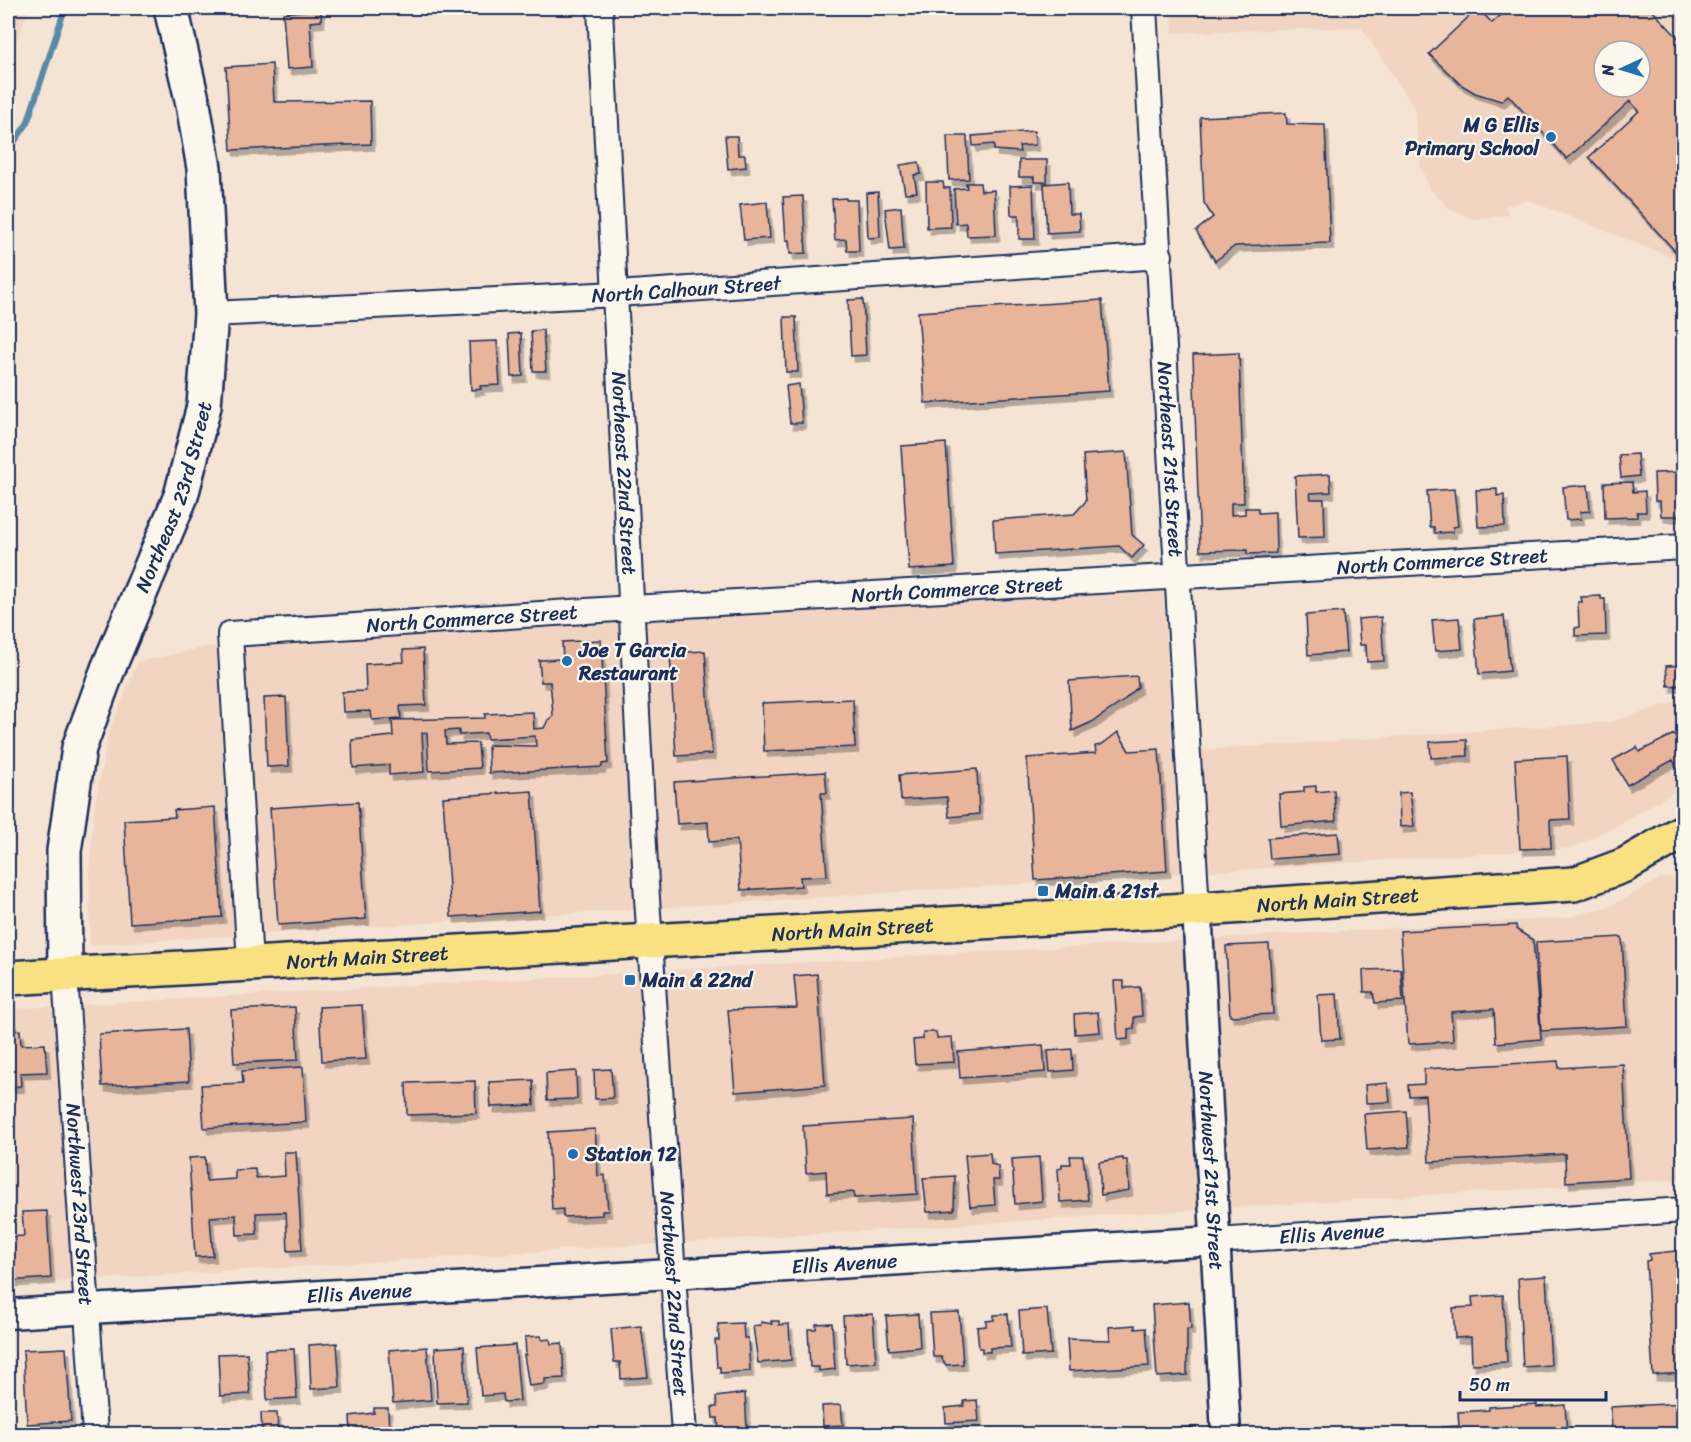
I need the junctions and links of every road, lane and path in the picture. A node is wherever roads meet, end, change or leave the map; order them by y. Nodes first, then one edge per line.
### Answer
1 (1144, 8) edge
2 (600, 9) edge
3 (174, 23) edge
4 (1160, 256) junction
5 (617, 294) junction
6 (211, 314) junction
7 (1683, 547) edge
8 (1178, 578) junction
9 (632, 608) junction
10 (1683, 831) edge
11 (1668, 849) edge
12 (1197, 909) junction
13 (652, 939) junction
14 (250, 963) junction
15 (65, 974) junction
16 (8, 978) edge
17 (1683, 1210) edge
18 (1216, 1241) junction
19 (673, 1273) junction
20 (87, 1309) junction
21 (8, 1314) edge
22 (95, 1434) edge
23 (684, 1434) edge
24 (1226, 1434) edge

1 - 4 street, Northeast 21st Street
2 - 5 street, Northeast 22nd Street
3 - 6 main road, Northeast 23rd Street
4 - 5 street, North Calhoun Street
4 - 8 street, Northeast 21st Street
5 - 6 street, North Calhoun Street
5 - 9 street, Northeast 22nd Street
6 - 15 main road, Northeast 23rd Street
7 - 8 street, North Commerce Street
8 - 9 street, North Commerce Street
8 - 12 street, Northeast 21st Street
9 - 13 street, Northeast 22nd Street
9 - 14 street, North Commerce Street
10 - 11 main road, North Main Street
11 - 12 main road, North Main Street
12 - 13 main road, North Main Street
12 - 18 street, Northwest 21st Street
13 - 14 main road, North Main Street
13 - 19 street, Northwest 22nd Street
14 - 15 main road, North Main Street
15 - 16 main road, North Main Street
15 - 20 street, Northwest 23rd Street
17 - 18 street, Ellis Avenue
18 - 19 street, Ellis Avenue
18 - 24 street, Northwest 21st Street
19 - 20 street, Ellis Avenue
19 - 23 street, Northwest 22nd Street
20 - 21 street, Ellis Avenue
20 - 22 street, Northwest 23rd Street

